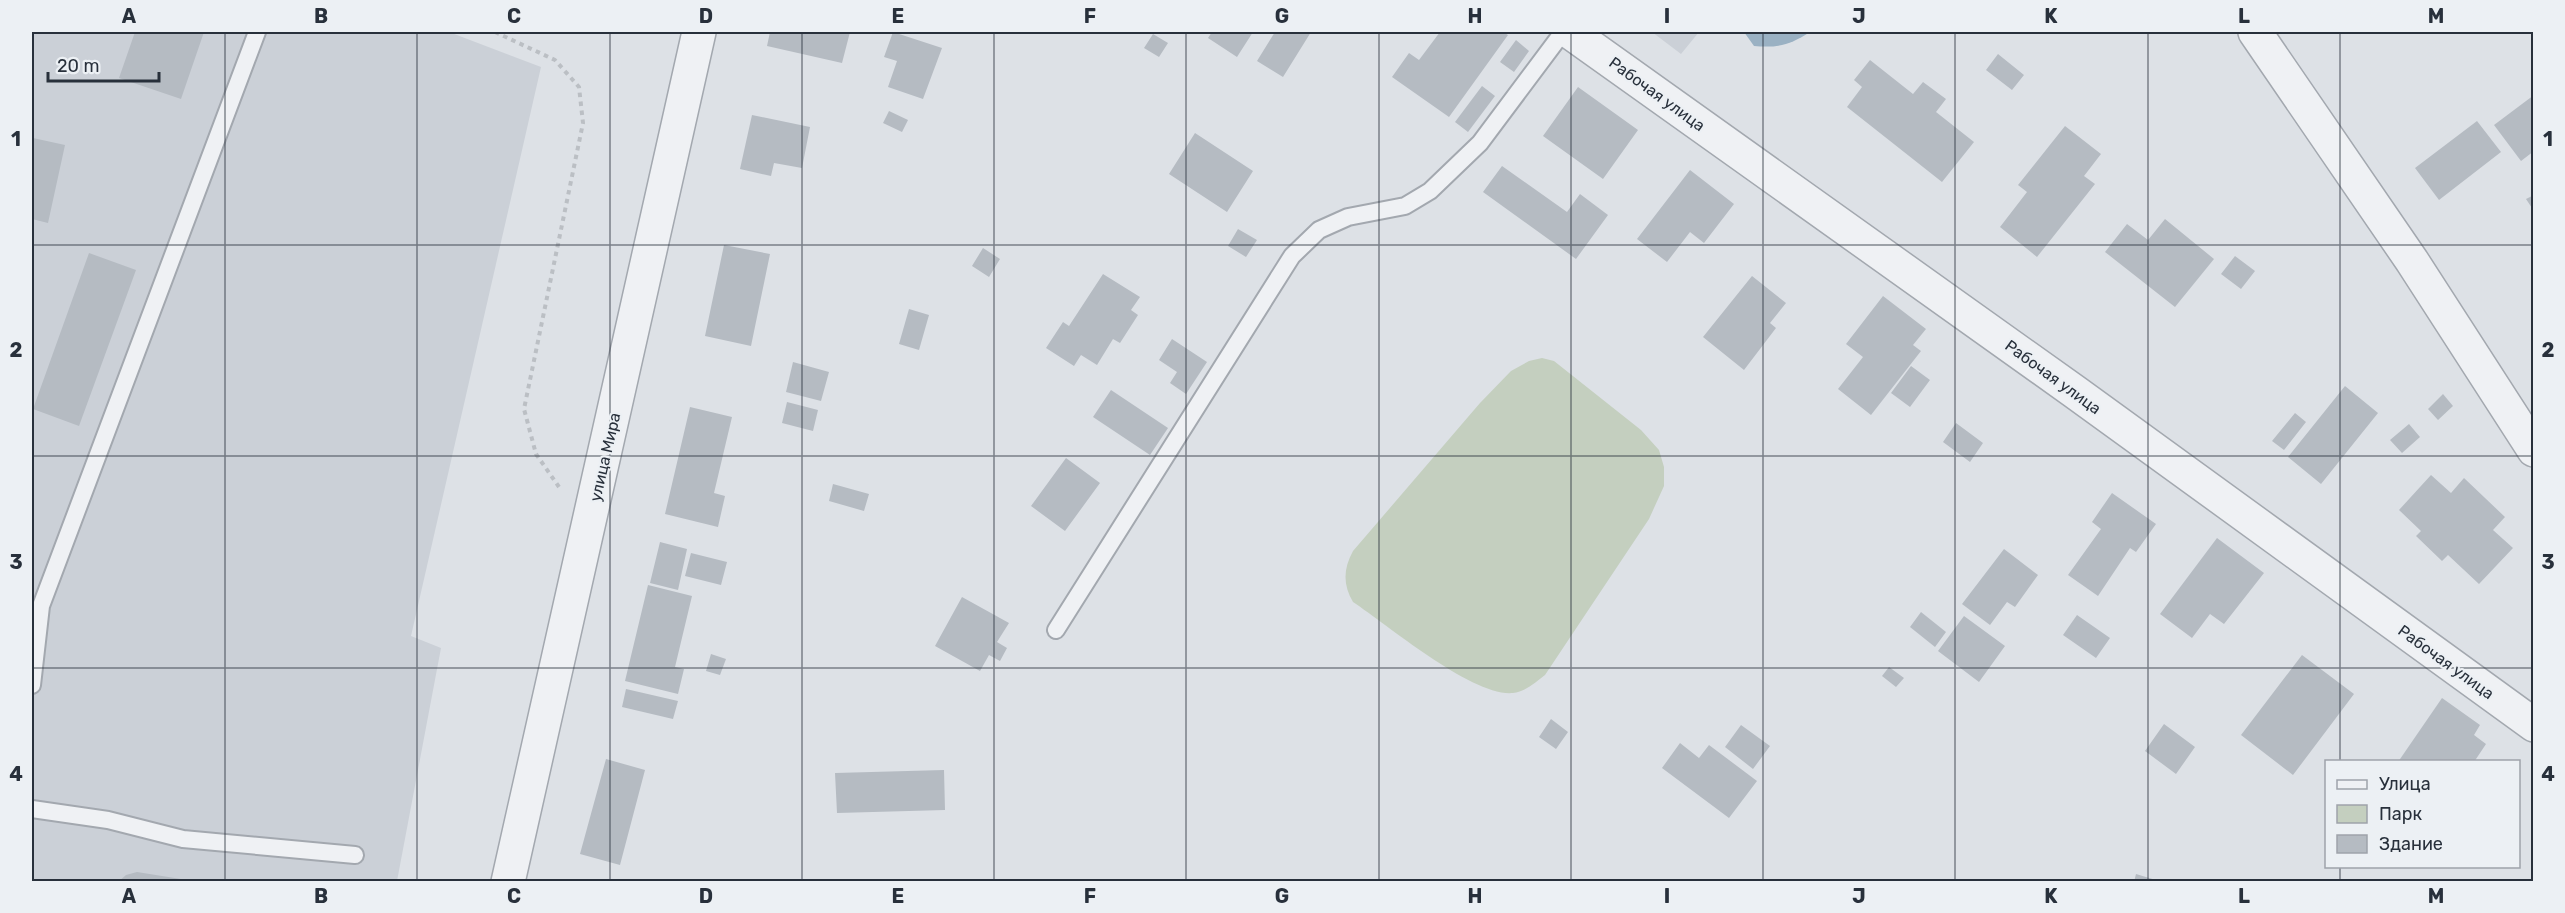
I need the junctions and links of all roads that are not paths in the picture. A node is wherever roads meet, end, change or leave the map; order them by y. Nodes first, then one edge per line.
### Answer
1 (257, 32) edge
2 (699, 32) edge
3 (1563, 32) edge
4 (1569, 32) edge
5 (2255, 32) edge
6 (2534, 450) edge
7 (1056, 630) dead end
8 (32, 684) edge
9 (2534, 725) edge
10 (32, 809) edge
11 (355, 855) dead end
12 (508, 882) edge

1 - 8 lane
2 - 12 street, улица Мира
3 - 7 lane
4 - 9 street, Рабочая улица
5 - 6 street
10 - 11 lane

